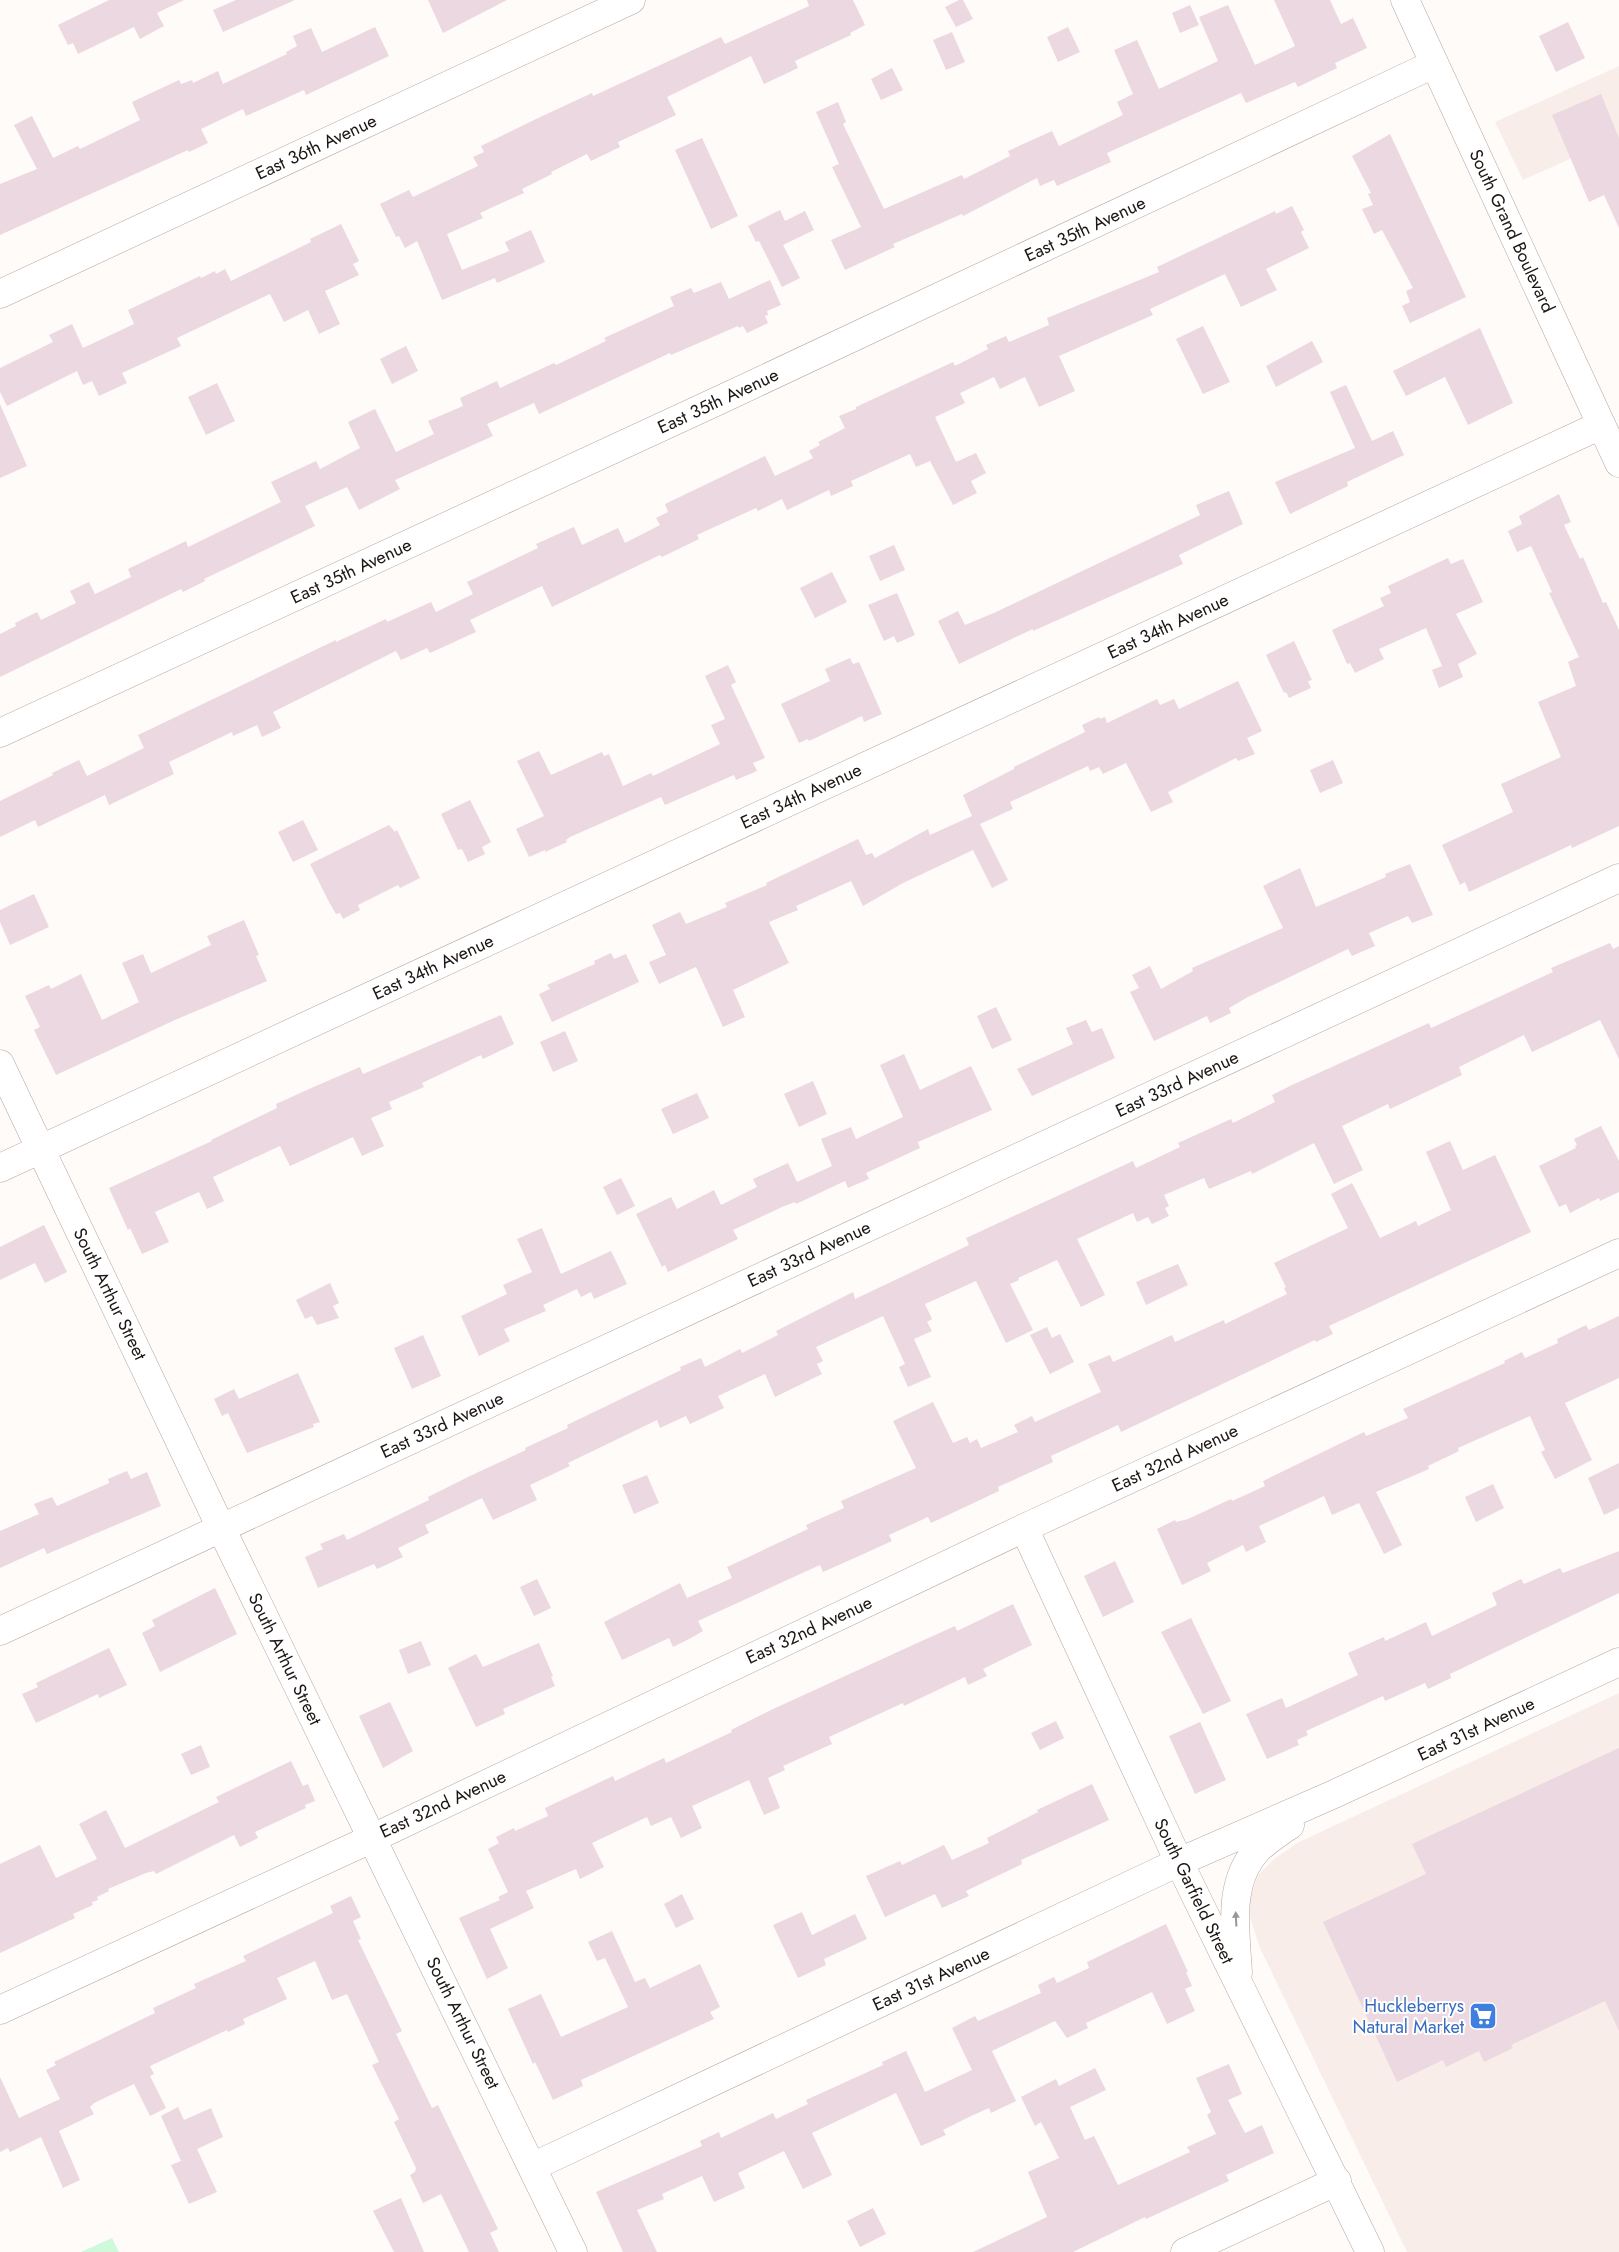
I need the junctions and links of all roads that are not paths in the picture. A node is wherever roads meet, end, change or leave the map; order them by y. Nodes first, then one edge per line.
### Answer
1 (631, 0) edge
2 (1404, 0) edge
3 (1434, 64) junction
4 (0, 294) edge
5 (1601, 425) junction
6 (1619, 463) edge
7 (0, 733) edge
8 (1619, 878) edge
9 (0, 1064) edge
10 (40, 1149) junction
11 (0, 1168) edge
12 (1619, 1253) edge
13 (221, 1528) junction
14 (1024, 1528) junction
15 (0, 1631) edge
16 (1619, 1662) edge
17 (1332, 1795) junction
18 (373, 1838) junction
19 (1179, 1862) junction
20 (1239, 1985) junction
21 (0, 2010) edge
22 (532, 2167) junction
23 (1337, 2181) junction
24 (573, 2252) edge
25 (1185, 2252) edge
26 (1370, 2252) edge

1 - 4 street, East 36th Avenue
2 - 3 street, South Grand Boulevard
3 - 5 street, South Grand Boulevard
3 - 7 street, East 35th Avenue
5 - 6 street, South Grand Boulevard
5 - 10 street, East 34th Avenue
8 - 13 street, East 33rd Avenue
9 - 10 street, South Arthur Street
10 - 11 street, East 34th Avenue
10 - 13 street, South Arthur Street
12 - 14 street, East 32nd Avenue
13 - 15 street, East 33rd Avenue
13 - 18 street, South Arthur Street
14 - 18 street, East 32nd Avenue
14 - 19 street, South Garfield Street
16 - 17 street, East 31st Avenue
17 - 19 street, East 31st Avenue
20 -> 17 street, East 31st Avenue
18 - 21 street, East 32nd Avenue
18 - 22 street, South Arthur Street
19 - 20 street, South Garfield Street
19 - 22 street, East 31st Avenue
20 - 23 street, South Garfield Street
22 - 24 street, South Arthur Street
23 - 25 street
23 - 26 street, South Garfield Street

